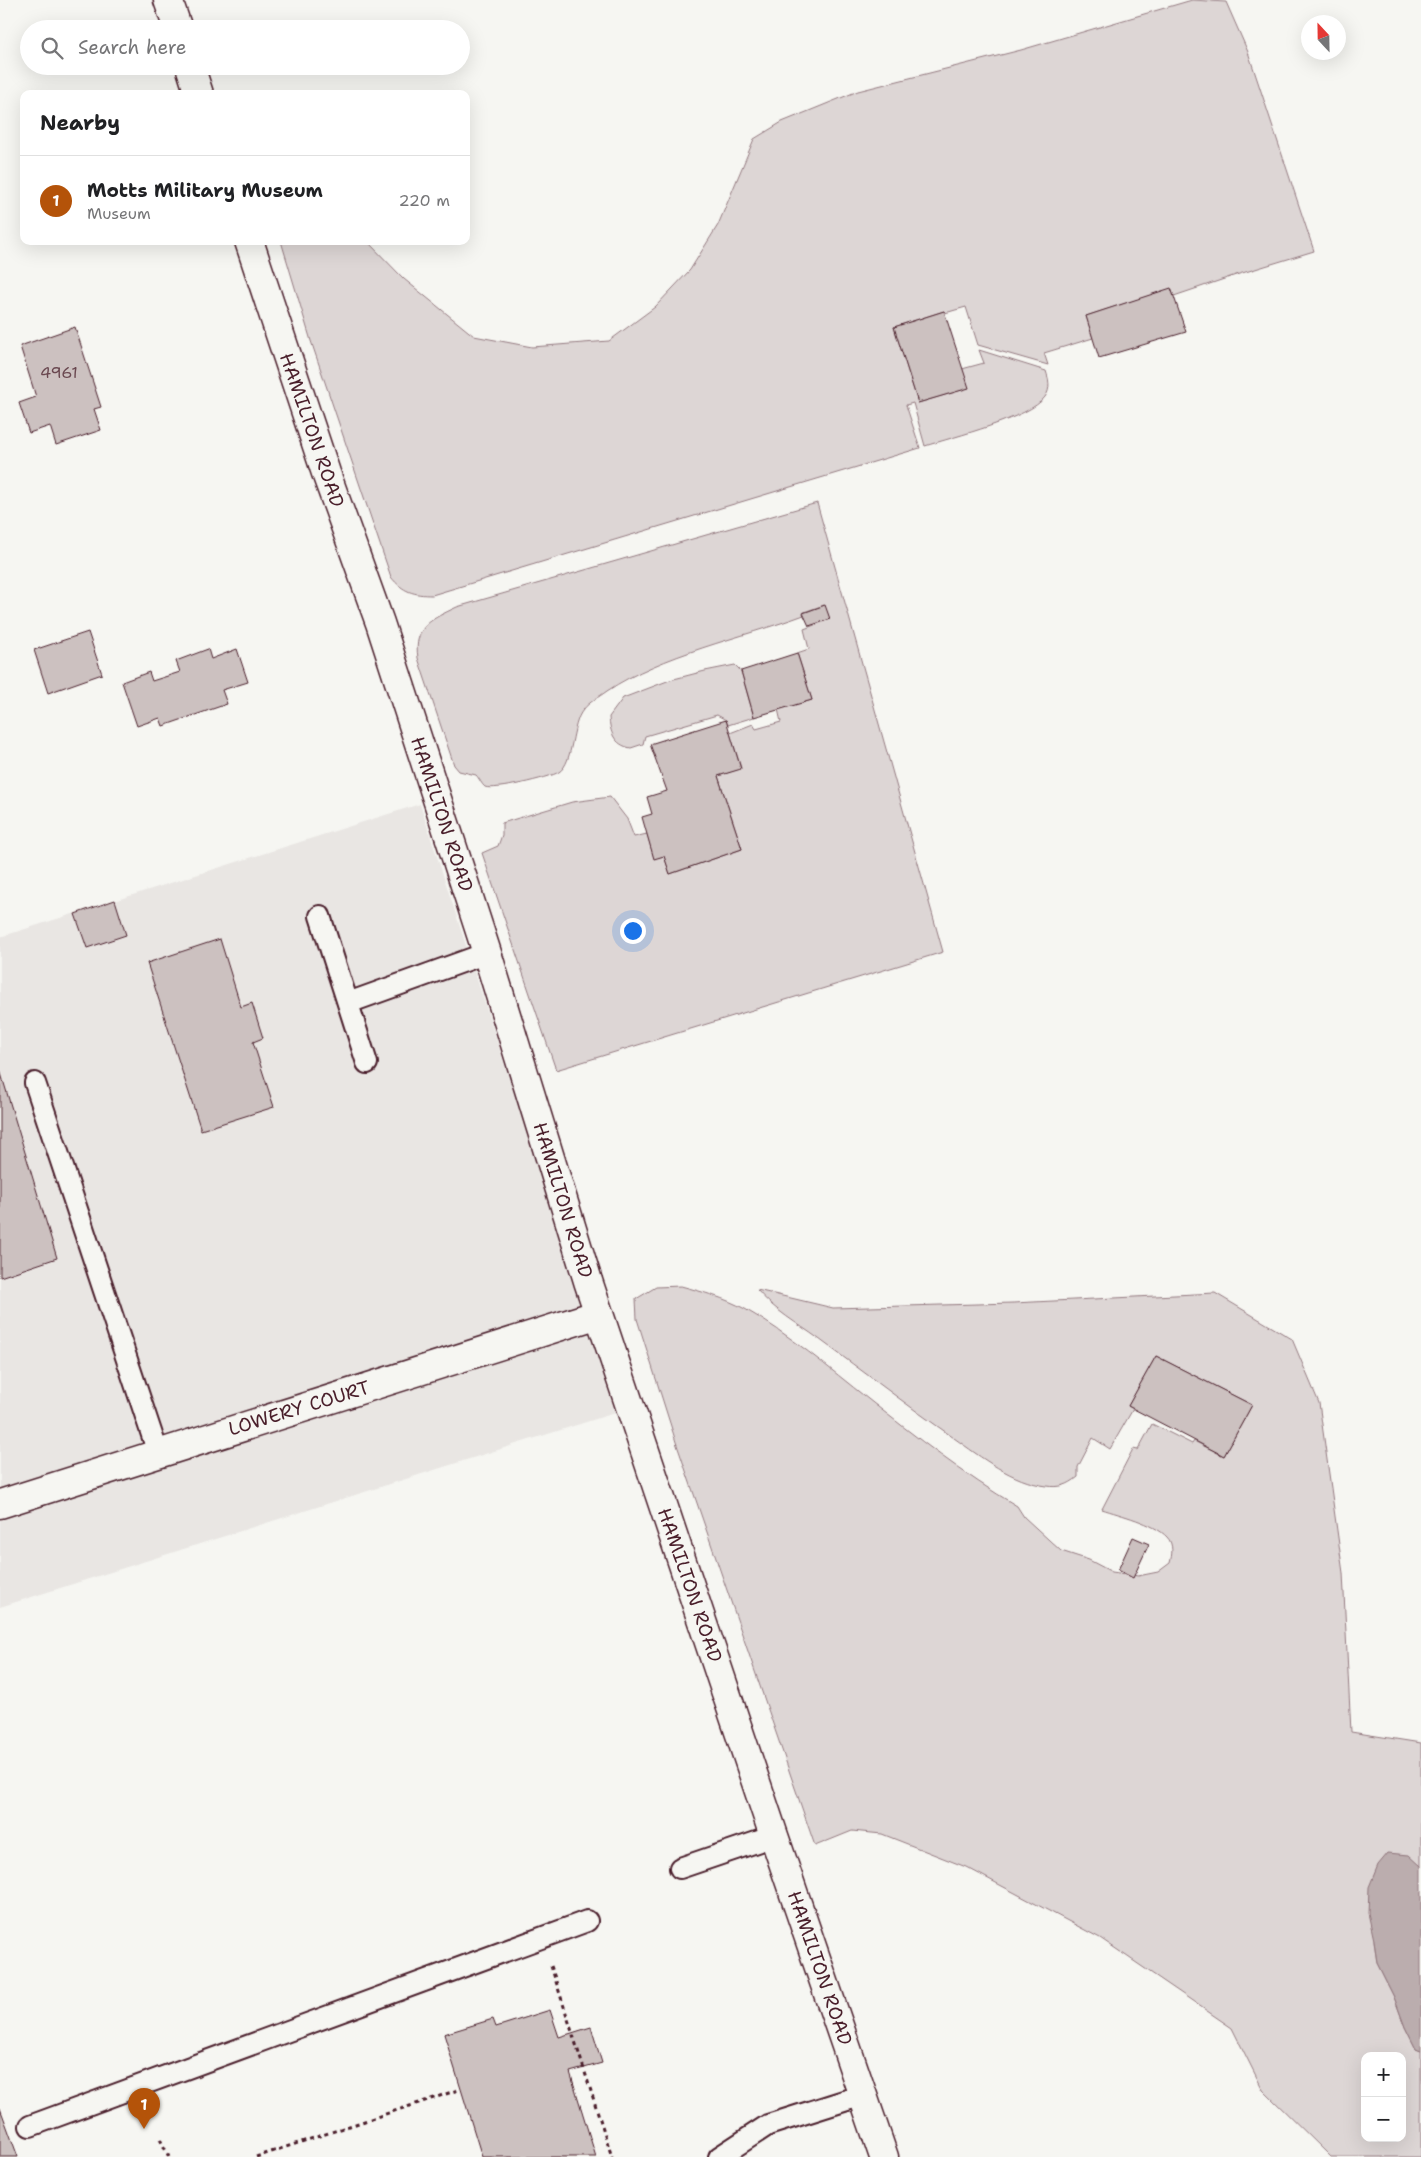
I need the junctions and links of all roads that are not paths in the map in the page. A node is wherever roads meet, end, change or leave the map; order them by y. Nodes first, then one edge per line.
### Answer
1 (168, 0) edge
2 (175, 20) edge
3 (193, 75) edge
4 (199, 90) edge
5 (250, 245) edge
6 (320, 916) dead end
7 (487, 953) junction
8 (348, 1003) junction
9 (366, 1063) dead end
10 (35, 1083) dead end
11 (599, 1314) junction
12 (158, 1453) junction
13 (0, 1504) edge
14 (774, 1836) junction
15 (680, 1868) dead end
16 (587, 1921) dead end
17 (863, 2095) junction
18 (30, 2126) dead end
19 (718, 2157) edge
20 (884, 2157) edge

1 - 2 main road
3 - 4 main road
5 - 7 main road, HAMILTON ROAD
6 - 8 lane
7 - 8 lane
7 - 11 main road, HAMILTON ROAD
8 - 9 lane
10 - 12 lane
11 - 12 main road, LOWERY COURT
11 - 14 main road, HAMILTON ROAD
12 - 13 main road, LOWERY COURT
14 - 15 lane
14 - 17 main road, HAMILTON ROAD
16 - 18 lane
17 - 19 lane
17 - 20 main road, HAMILTON ROAD

